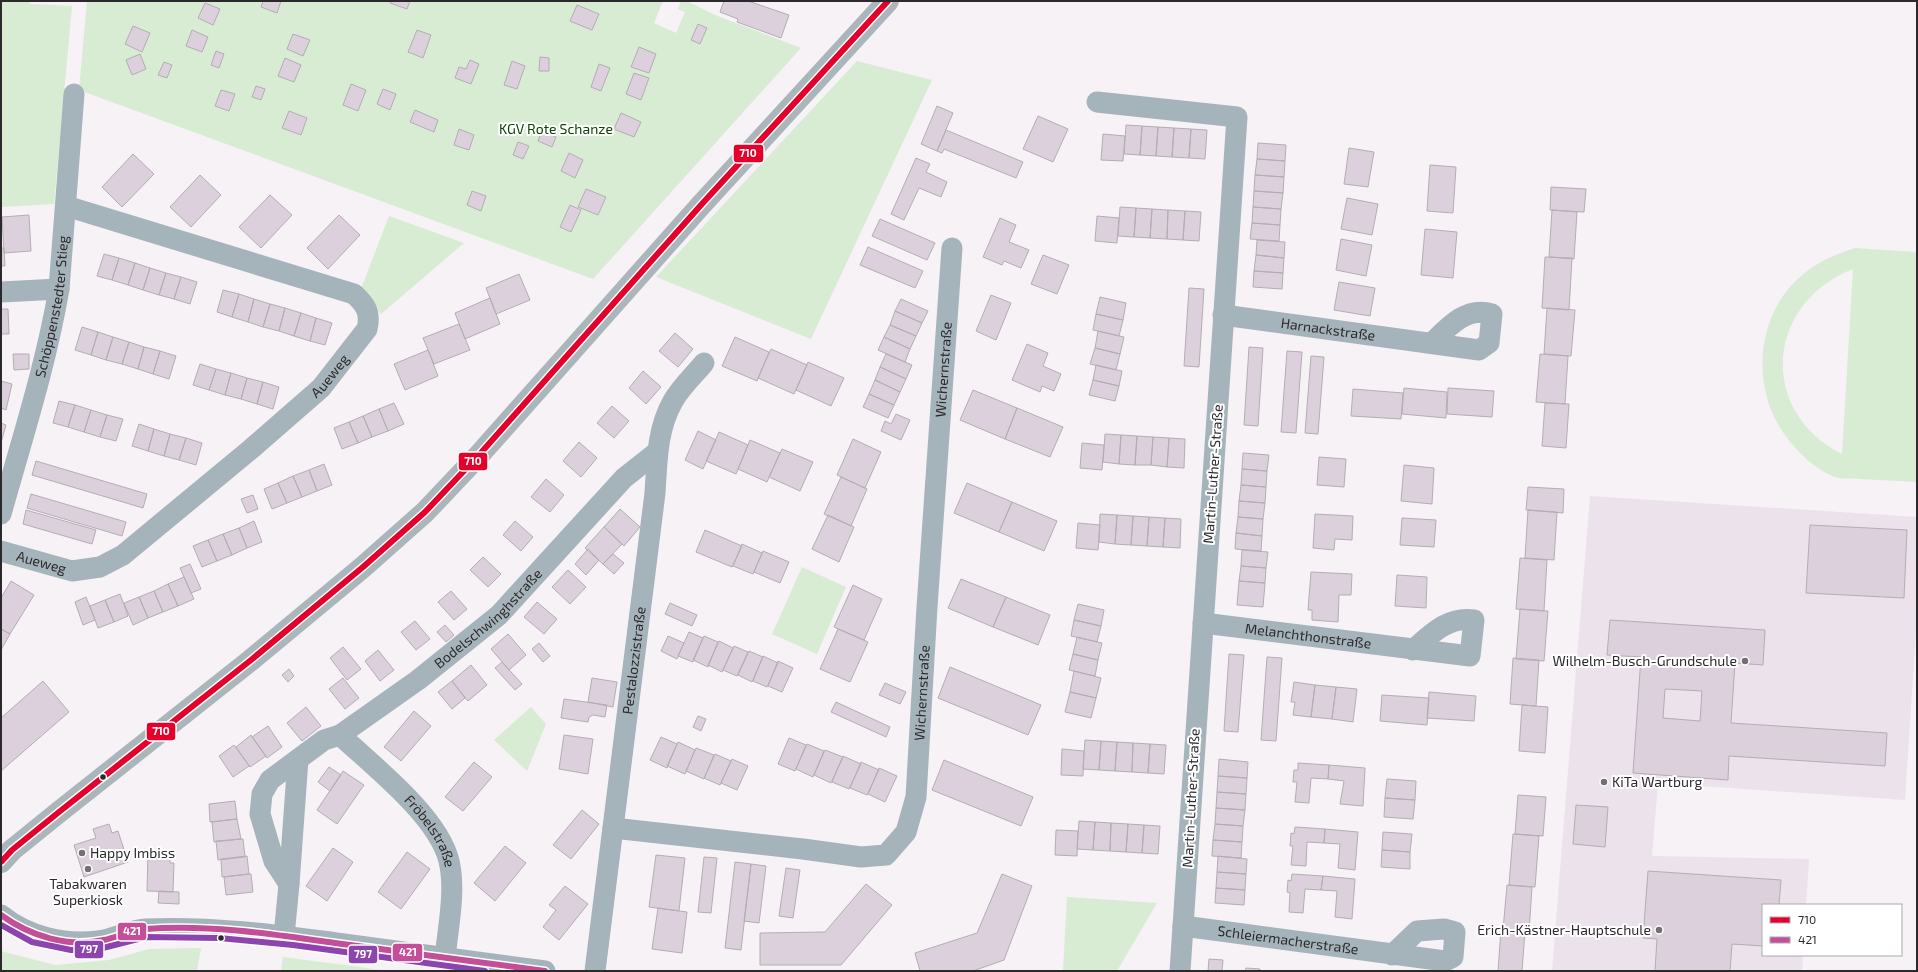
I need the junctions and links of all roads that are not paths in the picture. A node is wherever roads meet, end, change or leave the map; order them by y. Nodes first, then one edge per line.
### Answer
1 (888, 1) edge
2 (74, 94) dead end
3 (1097, 102) dead end
4 (66, 206) junction
5 (952, 248) dead end
6 (59, 289) junction
7 (1, 292) edge
8 (1223, 315) junction
9 (1432, 343) dead end
10 (704, 362) dead end
11 (657, 452) junction
12 (1, 514) edge
13 (1, 551) edge
14 (1203, 623) junction
15 (1413, 650) dead end
16 (340, 735) junction
17 (298, 759) junction
18 (613, 828) junction
19 (1, 862) edge
20 (289, 884) junction
21 (1, 915) edge
22 (1183, 926) junction
23 (284, 936) junction
24 (1392, 955) dead end
25 (437, 962) edge
26 (545, 971) edge
27 (595, 971) edge
28 (1180, 971) edge

1 - 19 main road
2 - 4 street, Schöppenstedter Stieg
3 - 8 street, Martin-Luther-Straße
4 - 6 street, Schöppenstedter Stieg
4 - 13 street, Aueweg
5 - 18 street, Wichernstraße
6 - 7 street
6 - 12 street, Schöppenstedter Stieg
8 - 9 street, Harnackstraße
8 - 14 street, Martin-Luther-Straße
10 - 11 street, Pestalozzistraße
11 - 16 street, Bodelschwinghstraße
11 - 18 street, Pestalozzistraße
14 - 15 street, Melanchthonstraße
14 - 22 street, Martin-Luther-Straße
16 - 17 street, Bodelschwinghstraße
16 - 25 street, Fröbelstraße
17 - 20 street
17 - 20 street, Bodelschwinghstraße
18 - 27 street, Pestalozzistraße
20 - 23 street
21 - 23 street
22 - 24 street, Schleiermacherstraße
22 - 28 street, Martin-Luther-Straße
23 - 25 street
25 - 26 street

